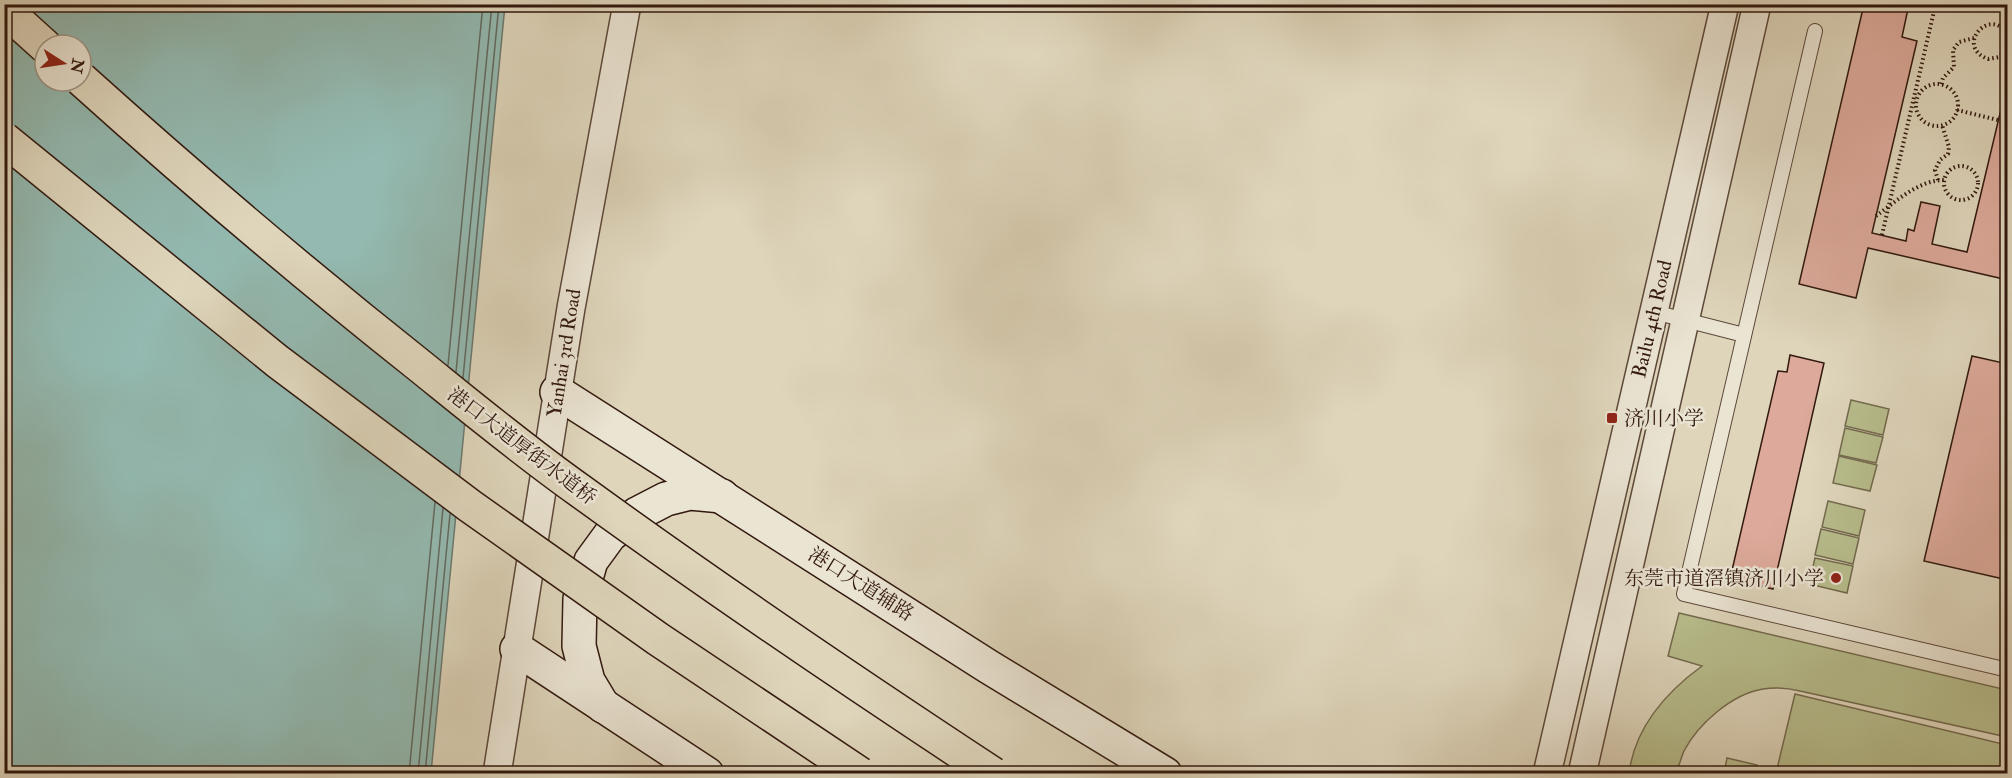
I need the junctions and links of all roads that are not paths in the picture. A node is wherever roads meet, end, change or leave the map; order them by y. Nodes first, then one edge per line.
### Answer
1 (627, 4) edge
2 (1725, 4) edge
3 (1757, 4) edge
4 (4, 9) edge
5 (1815, 30) dead end
6 (33, 35) edge
7 (93, 90) edge
8 (4, 139) edge
9 (1654, 312) junction
10 (1685, 320) junction
11 (1744, 335) junction
12 (557, 392) junction
13 (722, 496) junction
14 (517, 650) junction
15 (2007, 670) edge
16 (603, 706) junction
17 (497, 774) edge
18 (707, 774) edge
19 (860, 774) edge
20 (993, 774) edge
21 (1165, 774) edge
22 (1547, 774) edge
23 (1582, 774) edge

1 - 12 street, Yanhai 3rd Road
2 - 9 street, Bailu 4th Road
3 - 10 street, Bailu 4th Road
4 - 6 main road
5 - 11 lane
7 - 20 main road, 港口大道厚街水道桥, bridge
8 - 19 main road, bridge
9 - 10 lane
9 - 22 street, Bailu 4th Road
10 - 11 lane
10 - 23 street, Bailu 4th Road
11 - 15 lane
12 - 13 main road, 港口大道辅路
12 - 14 street, Yanhai 3rd Road
13 - 16 main road
13 - 21 main road, 港口大道辅路
14 - 16 main road
14 - 17 street, Yanhai 3rd Road
16 - 18 main road

